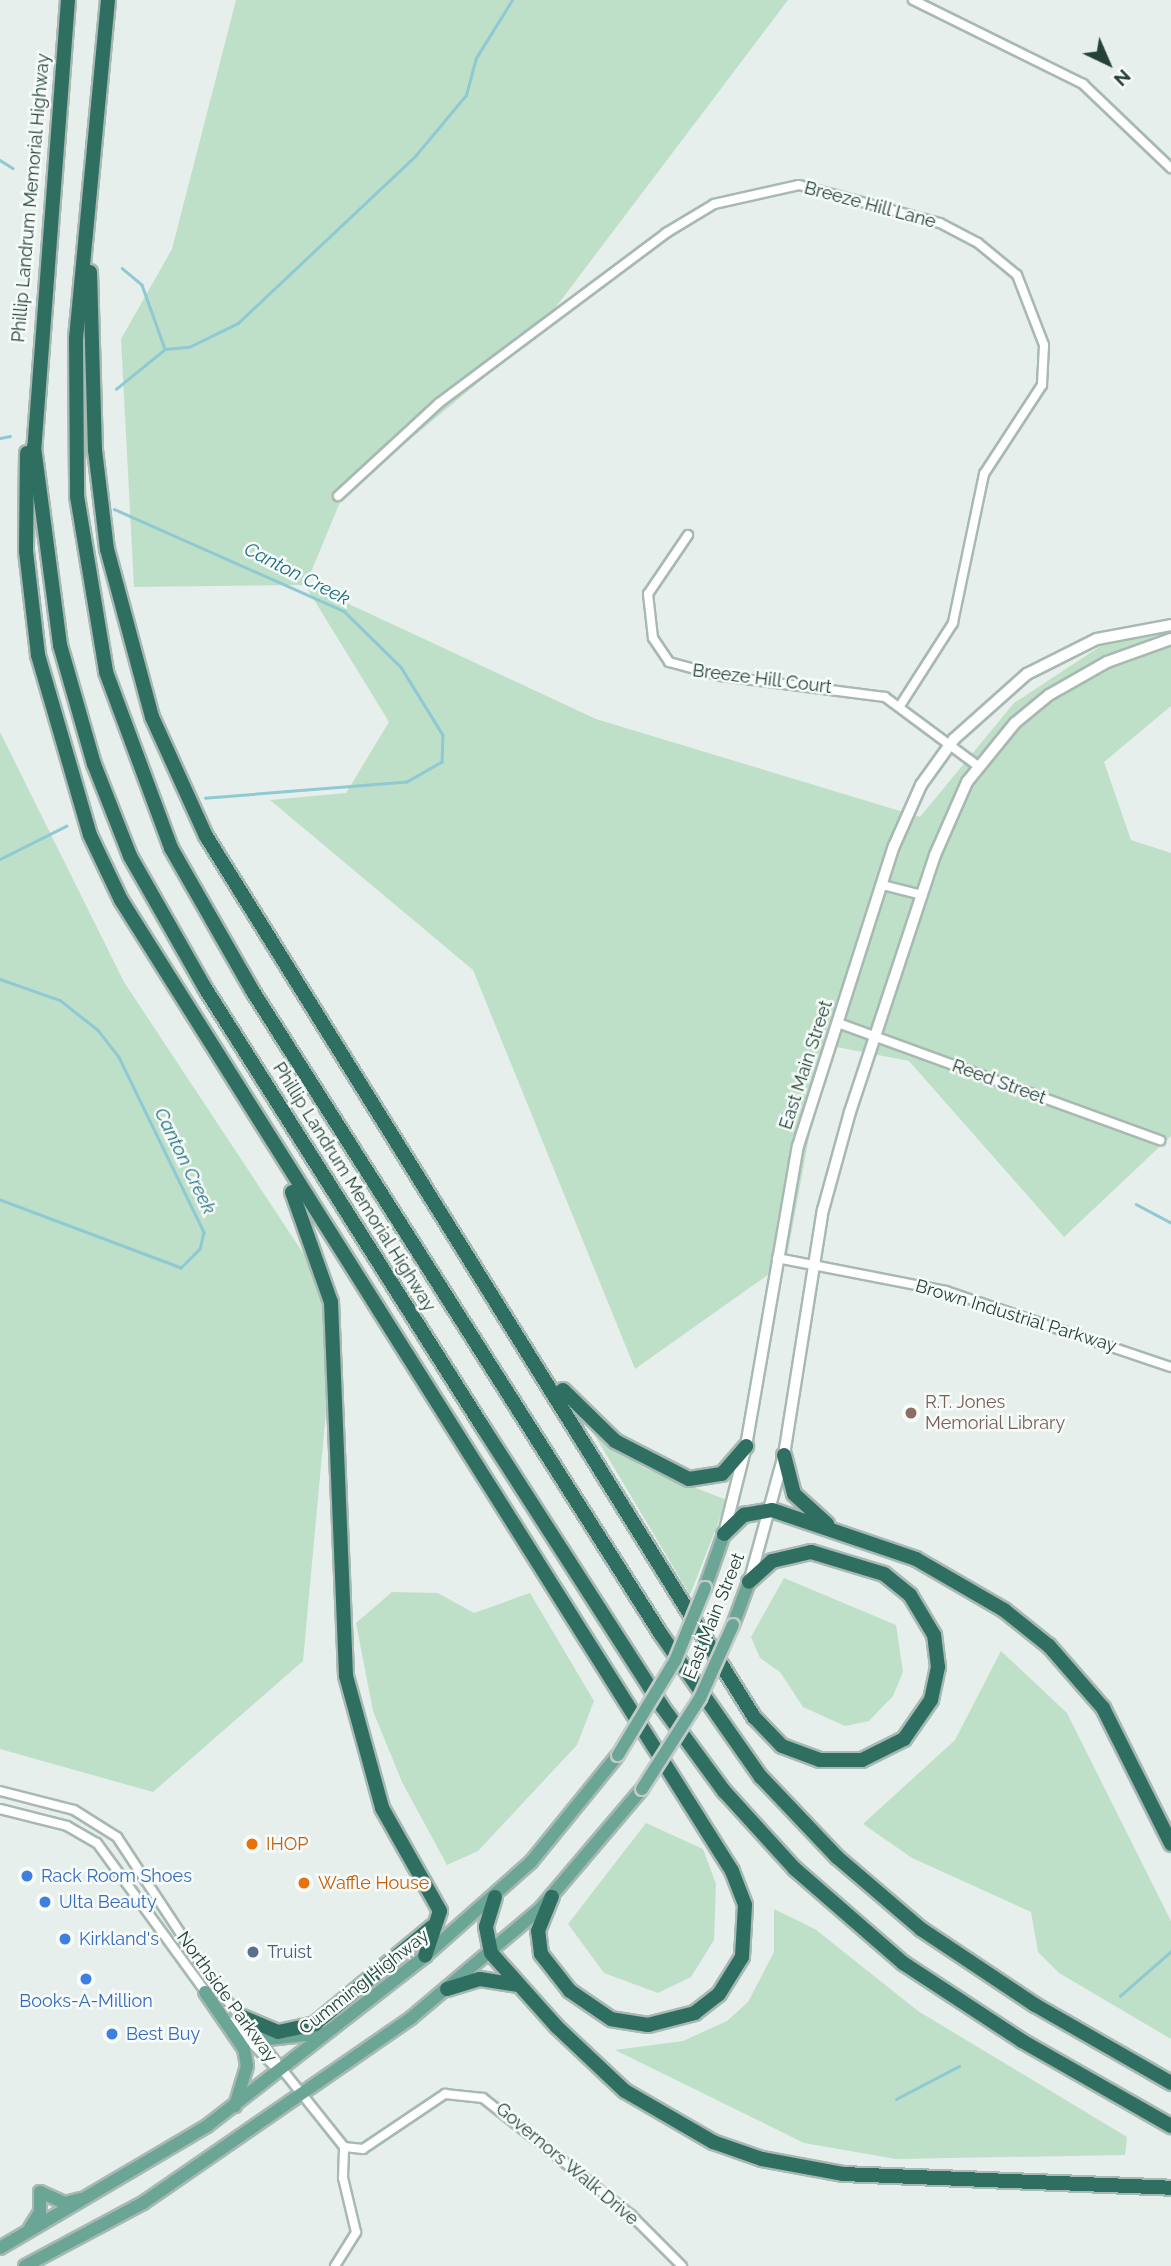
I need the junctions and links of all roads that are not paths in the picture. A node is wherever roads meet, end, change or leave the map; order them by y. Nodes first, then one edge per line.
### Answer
1 (68, 0) edge
2 (108, 0) edge
3 (913, 0) edge
4 (1171, 168) edge
5 (89, 196) junction
6 (36, 364) junction
7 (338, 496) dead end
8 (688, 535) dead end
9 (1171, 625) edge
10 (1171, 639) edge
11 (900, 706) junction
12 (950, 745) junction
13 (978, 766) junction
14 (883, 885) junction
15 (922, 895) junction
16 (838, 1023) junction
17 (874, 1038) junction
18 (267, 1140) junction
19 (1160, 1140) dead end
20 (777, 1258) junction
21 (815, 1261) junction
22 (528, 1345) junction
23 (1171, 1367) edge
24 (746, 1446) junction
25 (784, 1455) junction
26 (772, 1510) junction
27 (840, 1533) junction
28 (724, 1534) junction
29 (749, 1582) junction
30 (675, 1661) joint
31 (0, 1791) edge
32 (0, 1809) edge
33 (1171, 1844) edge
34 (407, 1852) junction
35 (495, 1897) junction
36 (552, 1897) junction
37 (491, 1953) junction
38 (425, 1956) junction
39 (521, 1986) junction
40 (447, 1989) junction
41 (205, 1992) junction
42 (240, 2016) junction
43 (328, 2033) junction
44 (260, 2040) junction
45 (280, 2071) junction
46 (1171, 2083) edge
47 (303, 2097) junction
48 (234, 2106) junction
49 (1171, 2126) edge
50 (344, 2147) junction
51 (111, 2187) junction
52 (1171, 2188) edge
53 (25, 2234) junction
54 (0, 2248) edge
55 (25, 2266) edge
56 (335, 2266) edge
57 (682, 2266) edge

1 - 6 highway, Phillip Landrum Memorial Highway
2 - 5 highway, Phillip Landrum Memorial Highway
3 - 4 street
5 - 22 highway
5 - 46 highway, Phillip Landrum Memorial Highway
6 - 18 highway
6 - 49 highway, Phillip Landrum Memorial Highway
7 - 11 street, Breeze Hill Lane
8 - 11 street, Breeze Hill Court
9 - 12 main road, East Main Street
10 - 13 main road, East Main Street
11 - 12 street, Breeze Hill Court
12 - 13 street, Breeze Hill Court
12 - 14 main road, East Main Street
13 - 15 main road, East Main Street
14 - 15 street
14 - 16 main road, East Main Street
15 - 17 main road, East Main Street
16 - 17 street, Reed Street
16 - 20 main road, East Main Street
17 - 19 street, Reed Street
17 - 21 main road, East Main Street
18 - 34 highway
18 - 36 highway
20 - 21 street, Brown Industrial Parkway
20 - 24 main road, East Main Street
21 - 23 street, Brown Industrial Parkway
21 - 25 main road, East Main Street
22 - 24 highway
22 - 29 highway
24 - 28 main road, East Main Street
25 - 26 main road, East Main Street
25 - 27 highway
26 - 27 highway
26 - 28 highway
26 - 29 main road, East Main Street
27 - 33 highway
28 - 30 main road, East Main Street, bridge
29 - 36 main road, East Main Street, bridge
30 - 35 main road, Cumming Highway, bridge
31 - 42 street, Northside Parkway
32 - 41 street, Northside Parkway
34 - 38 highway
34 - 42 highway
35 - 37 highway
35 - 38 main road, Cumming Highway
36 - 37 main road
37 - 39 highway
37 - 40 main road
38 - 43 main road, Cumming Highway
39 - 40 highway
39 - 52 highway
40 - 47 main road
41 - 45 street, Northside Parkway
41 - 48 main road
42 - 44 street, Northside Parkway
43 - 44 main road
43 - 45 main road, Cumming Highway
44 - 45 street, Northside Parkway
45 - 47 street
45 - 48 main road, Cumming Highway
47 - 50 street
47 - 55 main road
48 - 51 main road, Cumming Highway
50 - 56 street
50 - 57 street, Governors Walk Drive
51 - 53 main road, Cumming Highway
51 - 53 main road
53 - 54 main road, Cumming Highway

